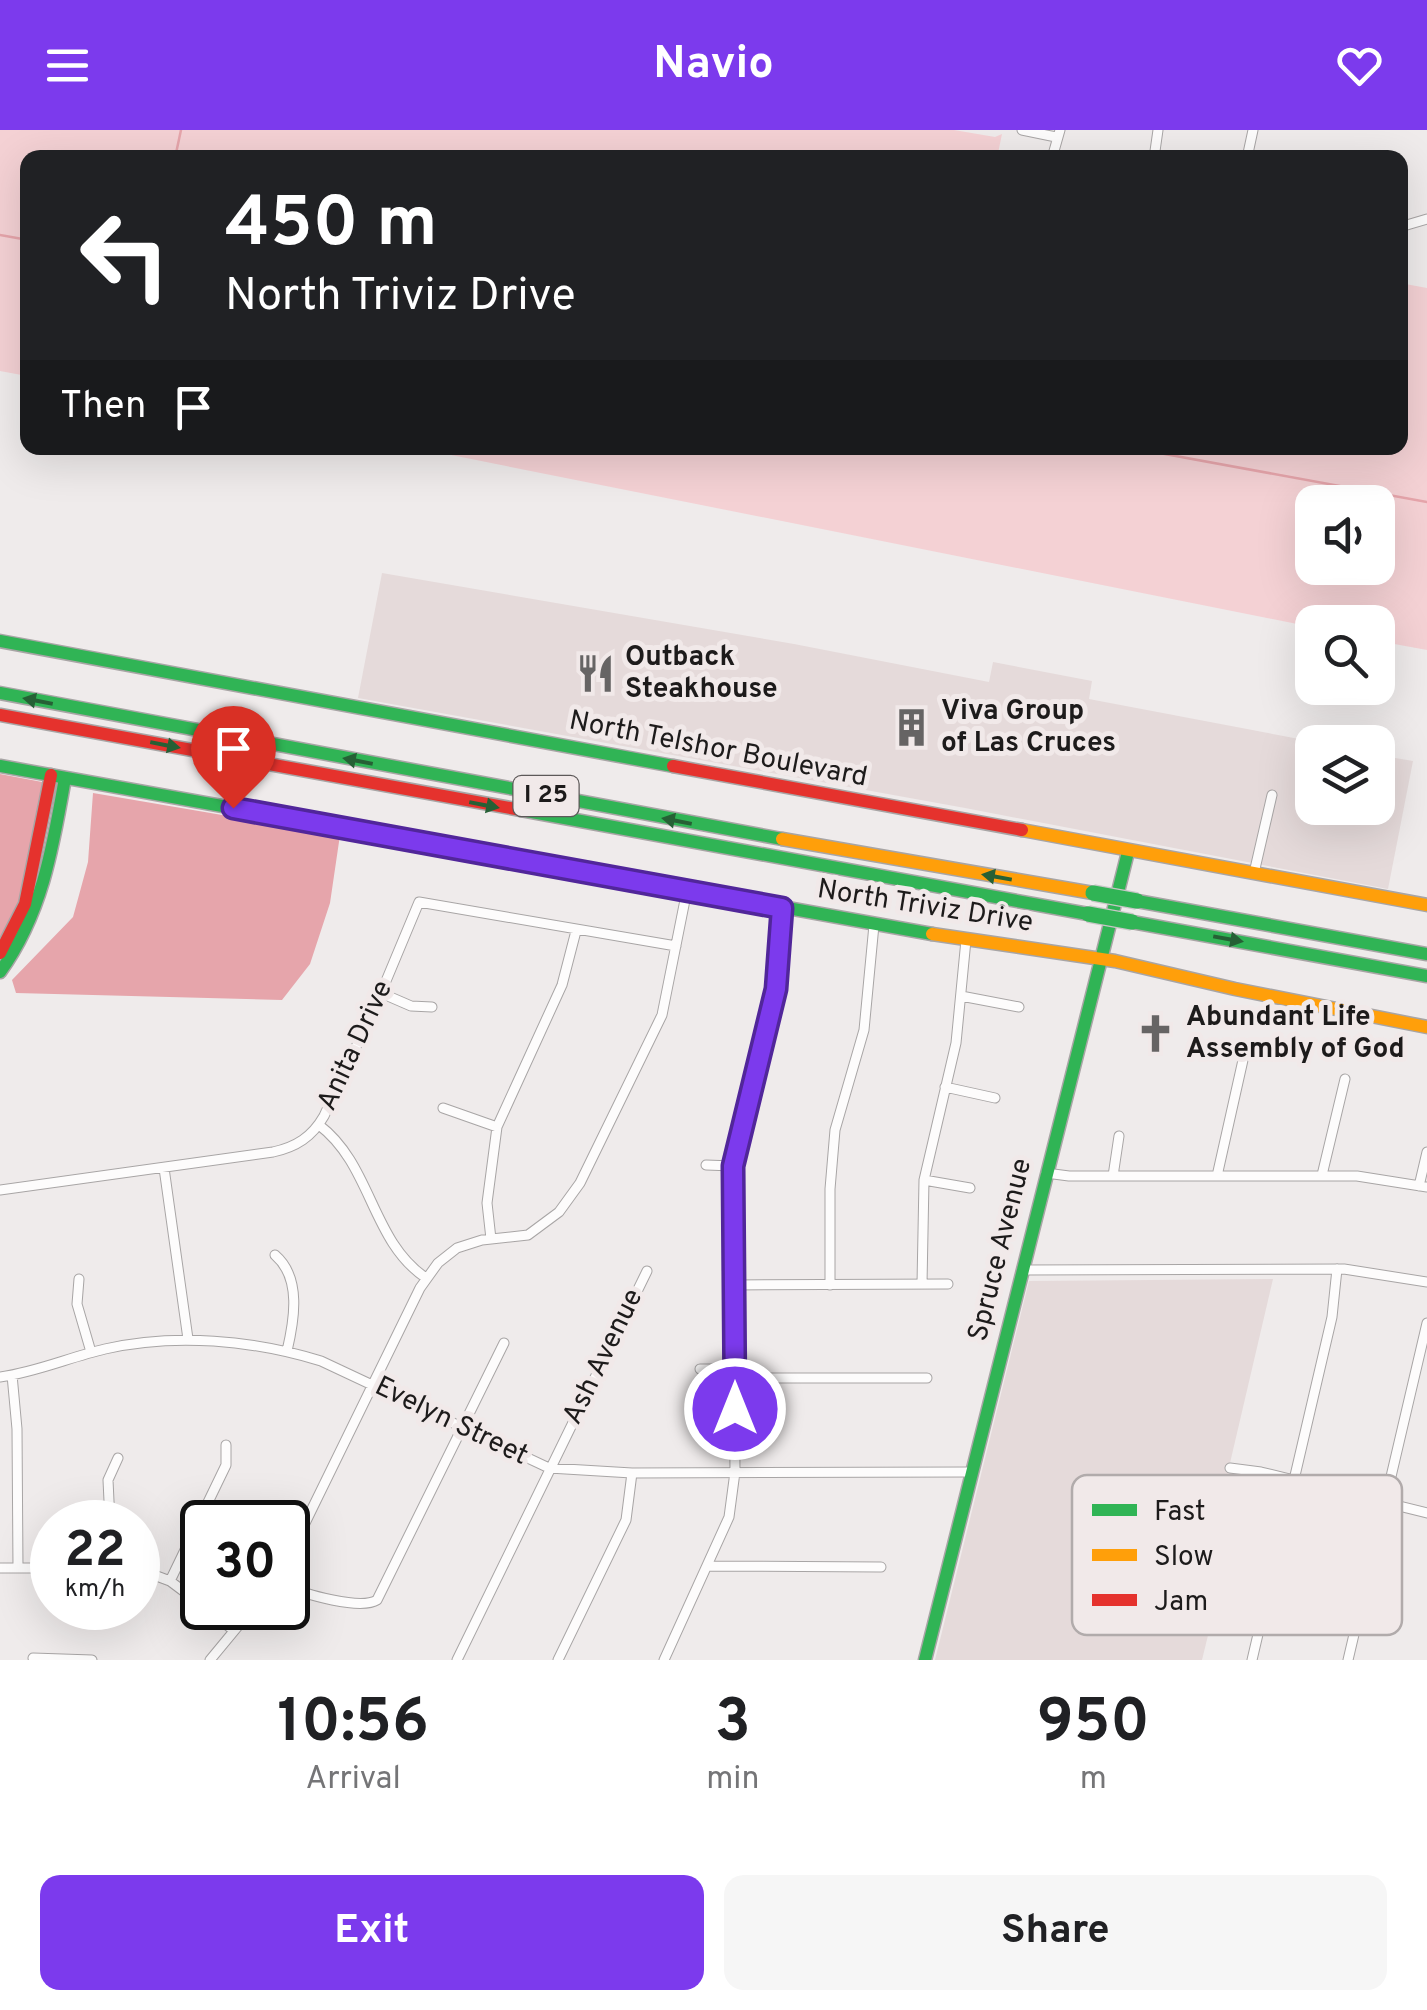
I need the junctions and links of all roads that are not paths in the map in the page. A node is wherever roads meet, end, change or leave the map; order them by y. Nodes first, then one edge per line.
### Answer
1 (1022, 130) edge
2 (1058, 133) edge
3 (0, 641) edge
4 (0, 694) edge
5 (0, 715) edge
6 (0, 766) edge
7 (58, 776) junction
8 (1272, 794) dead end
9 (1128, 852) junction
10 (1254, 874) junction
11 (687, 890) junction
12 (1427, 905) edge
13 (782, 908) junction
14 (874, 925) junction
15 (576, 931) junction
16 (966, 940) junction
17 (676, 946) junction
18 (0, 953) edge
19 (1427, 954) edge
20 (1099, 959) junction
21 (0, 972) edge
22 (1427, 976) edge
23 (381, 994) junction
24 (961, 996) junction
25 (432, 1007) dead end
26 (1018, 1007) dead end
27 (1427, 1027) edge
28 (1243, 1060) dead end
29 (1345, 1079) dead end
30 (945, 1087) junction
31 (995, 1098) dead end
32 (443, 1108) dead end
33 (319, 1125) junction
34 (497, 1126) junction
35 (1119, 1136) dead end
36 (1427, 1152) edge
37 (706, 1165) dead end
38 (733, 1166) junction
39 (164, 1168) junction
40 (1046, 1172) junction
41 (1322, 1175) junction
42 (1113, 1176) junction
43 (1217, 1176) junction
44 (924, 1180) junction
45 (1423, 1186) edge
46 (970, 1188) dead end
47 (0, 1190) edge
48 (491, 1238) junction
49 (276, 1255) dead end
50 (1337, 1269) junction
51 (1022, 1270) junction
52 (647, 1271) dead end
53 (426, 1278) junction
54 (79, 1279) dead end
55 (1427, 1282) edge
56 (922, 1284) junction
57 (948, 1284) dead end
58 (734, 1285) junction
59 (830, 1285) junction
60 (1427, 1323) edge
61 (188, 1339) junction
62 (504, 1342) dead end
63 (287, 1351) junction
64 (91, 1352) junction
65 (700, 1369) dead end
66 (734, 1374) junction
67 (12, 1375) junction
68 (0, 1377) edge
69 (928, 1378) dead end
70 (372, 1384) junction
71 (462, 1428) junction
72 (226, 1445) dead end
73 (118, 1458) dead end
74 (549, 1468) junction
75 (1230, 1468) dead end
76 (735, 1472) junction
77 (972, 1472) junction
78 (632, 1473) junction
79 (1266, 1475) edge
80 (1293, 1475) edge
81 (1389, 1475) edge
82 (109, 1500) edge
83 (1402, 1507) edge
84 (310, 1512) edge
85 (1427, 1513) edge
86 (708, 1566) junction
87 (881, 1567) dead end
88 (0, 1568) edge
89 (18, 1568) junction
90 (30, 1568) edge
91 (160, 1577) edge
92 (170, 1580) junction
93 (180, 1588) edge
94 (310, 1595) edge
95 (233, 1630) edge
96 (1258, 1635) edge
97 (1353, 1635) edge
98 (33, 1658) edge
99 (92, 1660) edge
100 (210, 1660) edge
101 (457, 1660) edge
102 (558, 1660) edge
103 (664, 1660) edge
104 (925, 1660) edge
105 (1252, 1660) edge
106 (1348, 1660) edge

1 - 2 street
3 - 9 main road, North Telshor Boulevard
19 -> 4 main road, I 25, bridge
5 -> 22 main road, I 25, bridge
6 - 7 main road, North Triviz Drive
7 - 11 main road, North Triviz Drive
7 - 18 main road
7 - 21 main road
8 - 10 street
9 - 10 main road, North Telshor Boulevard
9 - 20 main road, Spruce Avenue
10 - 12 main road, North Telshor Boulevard
11 - 13 main road, North Triviz Drive
11 - 17 street
13 - 14 main road, North Triviz Drive
13 - 38 street
14 - 16 main road, North Triviz Drive
14 - 59 street
15 - 17 street, Anita Drive
15 - 23 street, Anita Drive
15 - 34 street
16 - 20 main road, North Triviz Drive
16 - 24 street
17 - 48 street
20 - 27 main road, North Triviz Drive
20 - 40 main road, Spruce Avenue
23 - 25 street
23 - 33 street, Anita Drive
24 - 26 street
24 - 30 street
28 - 43 street
29 - 41 street
30 - 31 street
30 - 44 street
32 - 34 street
33 - 39 street, Anita Drive
33 - 53 street
34 - 48 street
35 - 42 street
36 - 45 street
37 - 38 street
38 - 58 street
39 - 47 street, Anita Drive
39 - 61 street
40 - 42 street
40 - 51 main road, Spruce Avenue
41 - 43 street
41 - 45 street
42 - 43 street
44 - 46 street
44 - 56 street
48 - 53 street
49 - 63 street
50 - 51 street
50 - 55 street
50 - 80 street
51 - 77 main road, Spruce Avenue
52 - 74 street, Ash Avenue
53 - 70 street
54 - 64 street
56 - 57 street
56 - 59 street
58 - 59 street
58 - 66 street
60 - 81 street
61 - 63 street, Evelyn Street
61 - 64 street, Evelyn Street
62 - 71 street
63 - 70 street, Evelyn Street
64 - 67 street, Evelyn Street
65 - 66 street
66 - 69 street
66 - 76 street
67 - 68 street, Evelyn Street
67 - 89 street
70 - 71 street, Evelyn Street
70 - 84 street
71 - 74 street, Evelyn Street
71 - 94 street
72 - 92 street
73 - 82 street
74 - 78 street, Evelyn Street
74 - 101 street, Ash Avenue
75 - 79 street
76 - 77 street, Evelyn Street
76 - 78 street, Evelyn Street
76 - 86 street
77 - 104 main road, Spruce Avenue
78 - 102 street
83 - 85 street
86 - 87 street
86 - 103 street
88 - 89 street
89 - 90 street
91 - 92 street
92 - 93 street
95 - 100 street
96 - 105 street
97 - 106 street
98 - 99 street

